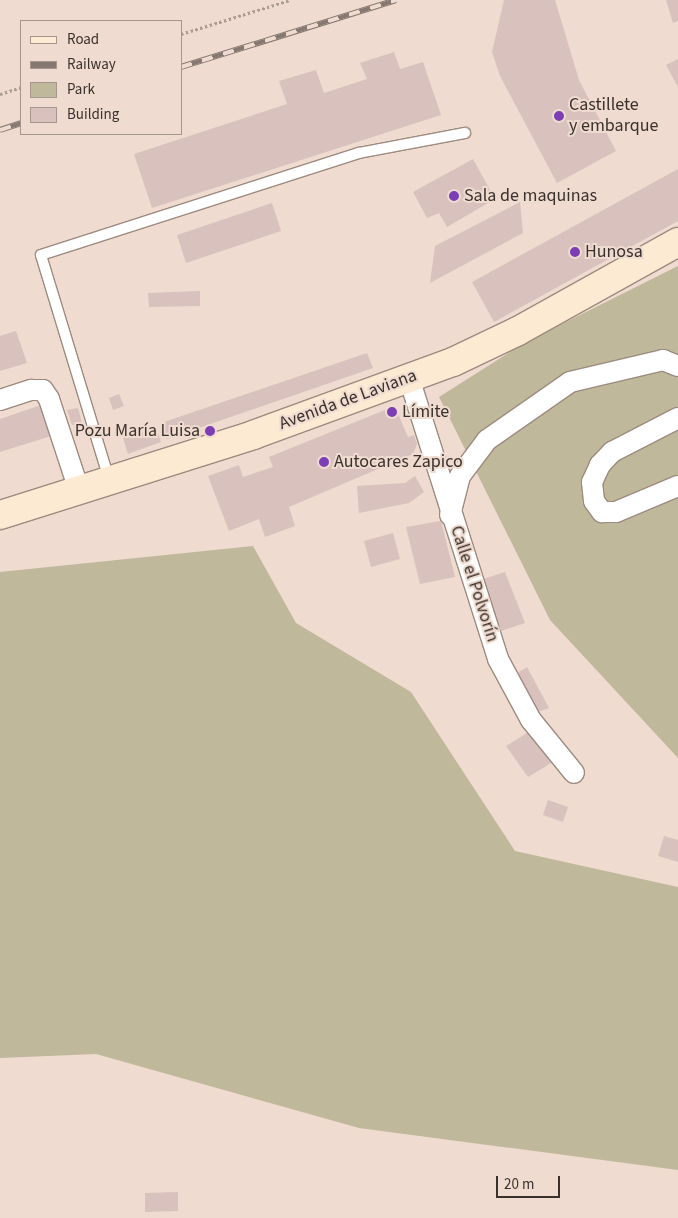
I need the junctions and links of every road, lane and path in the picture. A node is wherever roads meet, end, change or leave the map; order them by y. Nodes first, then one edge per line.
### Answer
1 (290, 0) edge
2 (182, 34) edge
3 (20, 87) edge
4 (0, 94) edge
5 (465, 133) dead end
6 (678, 242) edge
7 (678, 366) edge
8 (409, 378) junction
9 (0, 400) edge
10 (678, 418) edge
11 (109, 480) junction
12 (678, 486) edge
13 (79, 490) junction
14 (0, 515) edge
15 (450, 515) junction
16 (574, 773) dead end

1 - 2 path
3 - 4 path
5 - 11 lane
6 - 8 street, Avenida de Laviana
7 - 15 street
8 - 11 street, Avenida de Laviana
8 - 15 street, Calle el Polvorín
9 - 13 street
10 - 12 street
11 - 13 street, Avenida de Laviana
13 - 14 street, Avenida de Laviana
15 - 16 street, Calle el Polvorín

